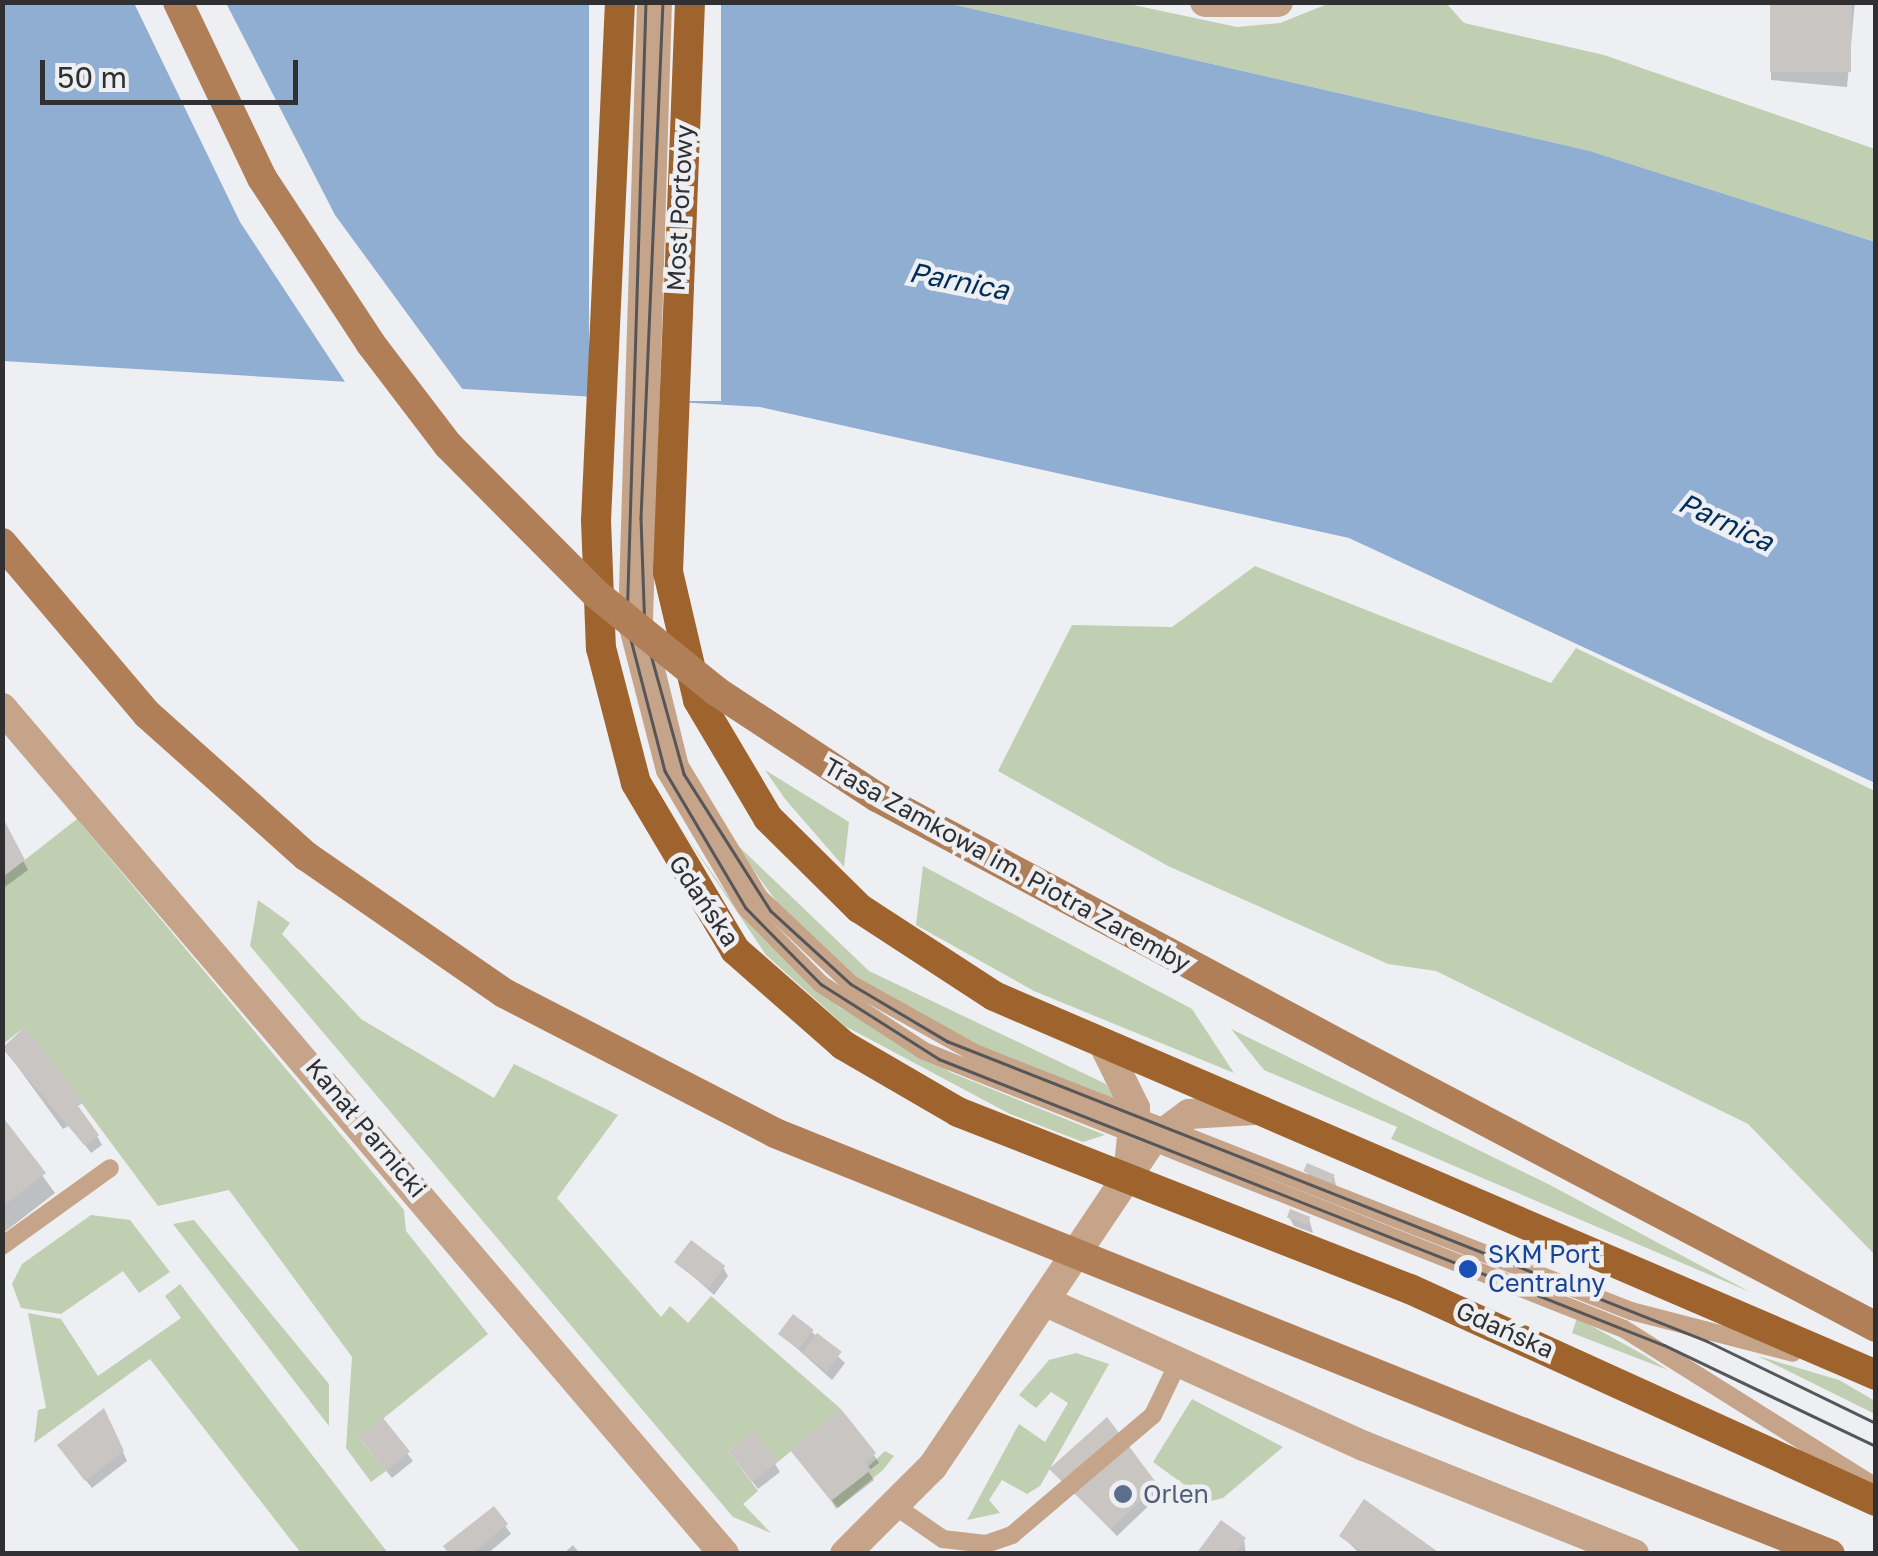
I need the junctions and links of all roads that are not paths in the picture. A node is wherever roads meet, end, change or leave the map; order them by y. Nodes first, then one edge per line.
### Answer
1 (178, 2) edge
2 (620, 2) edge
3 (646, 2) edge
4 (663, 2) edge
5 (690, 2) edge
6 (1205, 2) edge
7 (1278, 2) edge
8 (637, 411) junction
9 (2, 542) edge
10 (2, 708) edge
11 (1106, 1048) junction
12 (1263, 1110) junction
13 (1146, 1132) junction
14 (110, 1168) dead end
15 (1125, 1179) junction
16 (2, 1246) edge
17 (1044, 1301) junction
18 (1876, 1327) edge
19 (1179, 1362) junction
20 (1876, 1376) edge
21 (1876, 1486) edge
22 (1876, 1501) edge
23 (898, 1508) junction
24 (724, 1554) edge
25 (845, 1554) edge
26 (1634, 1554) edge
27 (1830, 1554) edge

1 - 18 main road, Trasa Zamkowa im. Piotra Zaremby, bridge
2 - 8 main road
3 - 8 lane
4 - 8 lane
5 - 8 main road, Most Portowy
6 - 7 street
8 - 11 main road
8 - 13 lane
8 - 15 main road, Gdańska
9 - 27 main road, bridge
10 - 24 street, Kanał Parnicki
11 - 12 main road
11 - 13 street
12 - 13 street
12 - 20 main road
13 - 15 street
13 - 20 lane
13 - 21 lane
14 - 16 lane
15 - 17 street
15 - 22 main road, Gdańska
17 - 19 street
17 - 23 street
19 - 23 lane
19 - 26 street
23 - 25 street

